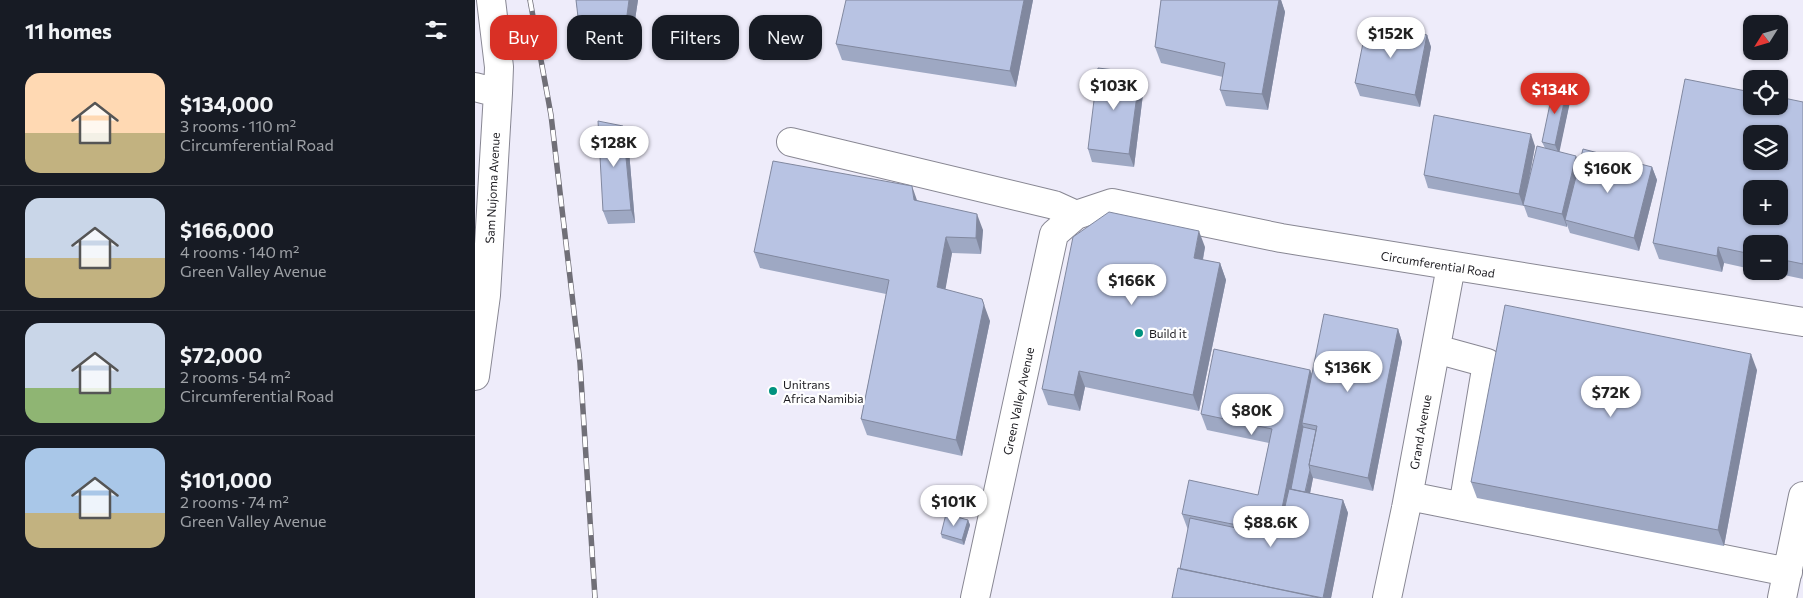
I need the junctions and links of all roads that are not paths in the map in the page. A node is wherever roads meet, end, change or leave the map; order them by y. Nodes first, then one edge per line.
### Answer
1 (491, 0) edge
2 (486, 90) edge
3 (791, 142) dead end
4 (1077, 214) junction
5 (1451, 266) junction
6 (1803, 322) edge
7 (1435, 349) junction
8 (475, 376) edge
9 (1409, 496) junction
10 (1803, 496) edge
11 (1463, 507) junction
12 (1785, 585) edge
13 (975, 598) edge
14 (1387, 598) edge

1 - 2 street, Sam Nujoma Avenue
2 - 8 street, Sam Nujoma Avenue
3 - 4 street
4 - 5 street, Circumferential Road
4 - 13 street, Green Valley Avenue
5 - 6 street, Circumferential Road
5 - 7 street, Grand Avenue
7 - 9 street, Grand Avenue
7 - 11 street
9 - 11 street
9 - 14 street, Grand Avenue
10 - 12 street
11 - 12 street

